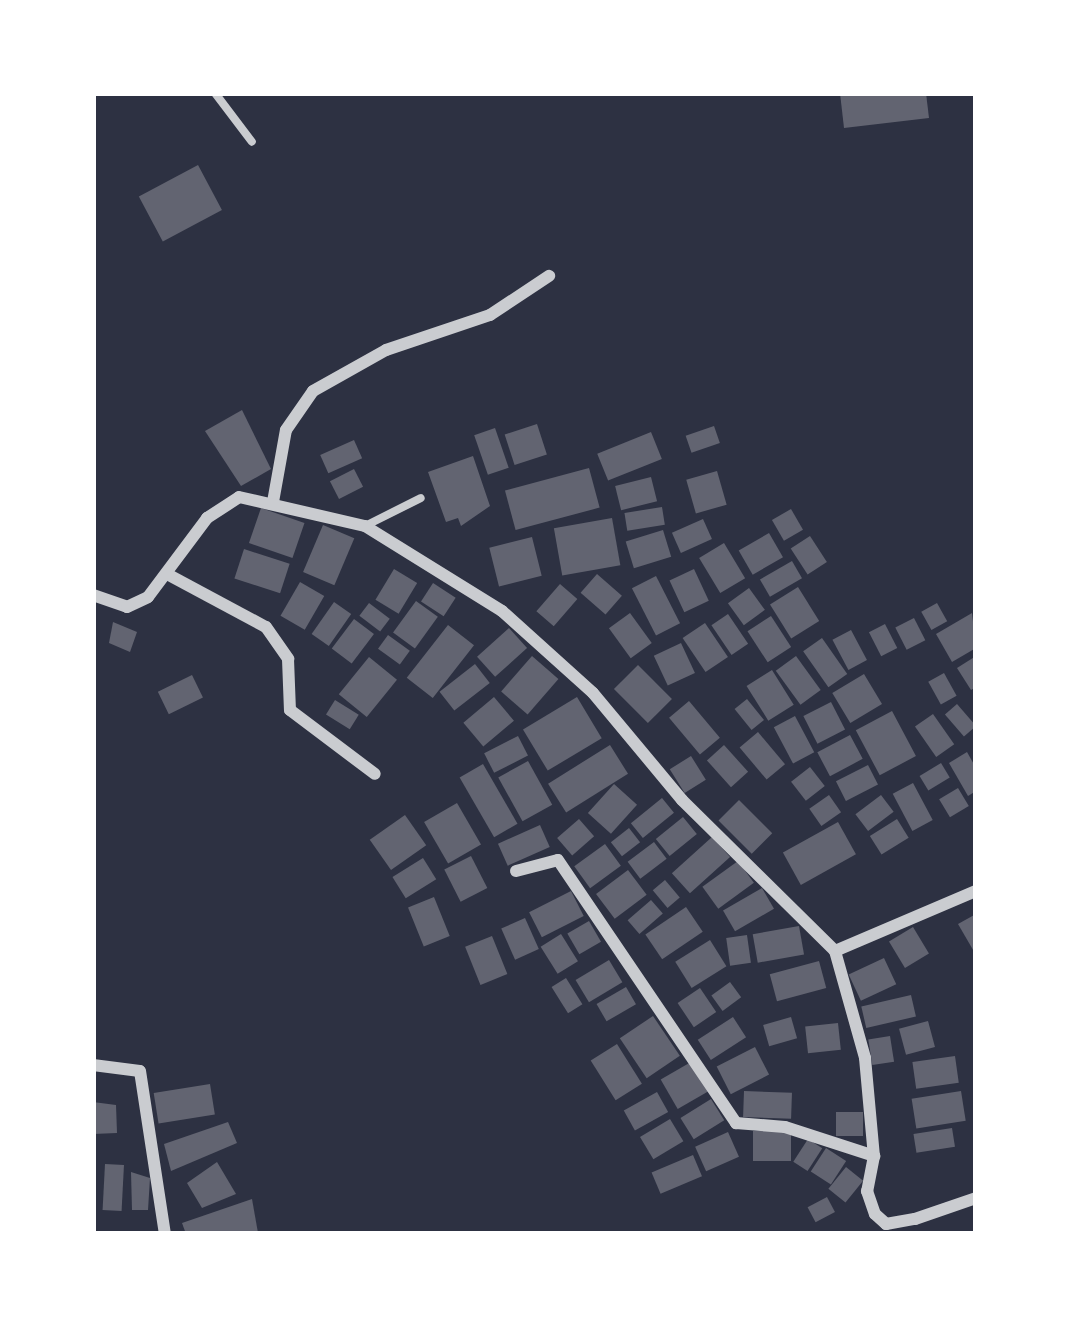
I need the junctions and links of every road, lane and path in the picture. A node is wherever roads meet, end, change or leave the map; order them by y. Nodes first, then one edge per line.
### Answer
1 (215, 93) edge
2 (252, 142) dead end
3 (549, 276) dead end
4 (421, 497) dead end
5 (273, 502) junction
6 (365, 526) junction
7 (166, 574) junction
8 (93, 595) edge
9 (375, 774) dead end
10 (516, 871) dead end
11 (976, 892) edge
12 (835, 951) junction
13 (93, 1066) edge
14 (874, 1156) junction
15 (976, 1198) edge
16 (164, 1234) edge

1 - 2 lane
3 - 5 street
4 - 6 lane
5 - 6 street
5 - 7 street
6 - 12 street
7 - 8 street
7 - 9 street
10 - 14 street
11 - 12 street
12 - 14 street
13 - 16 street
14 - 15 street

